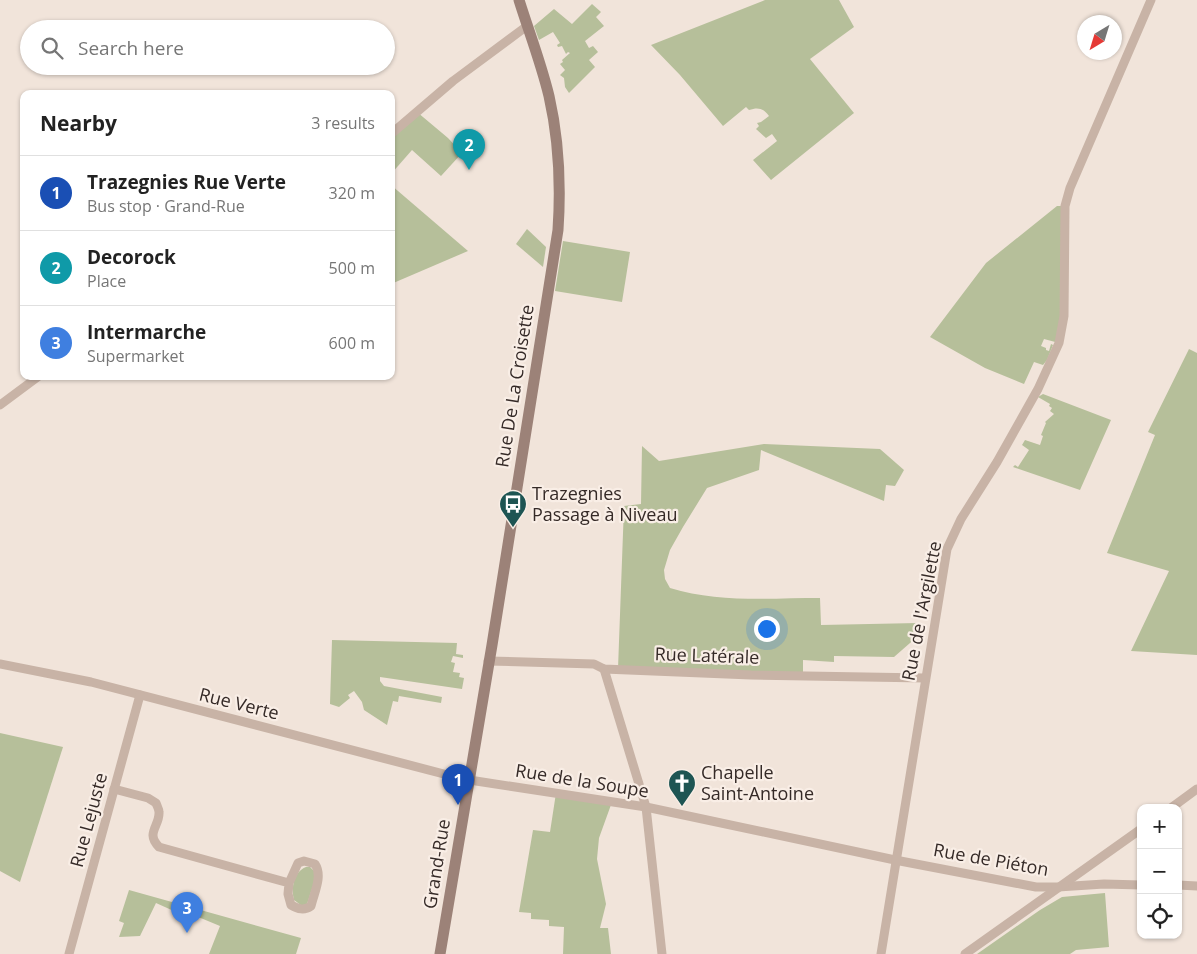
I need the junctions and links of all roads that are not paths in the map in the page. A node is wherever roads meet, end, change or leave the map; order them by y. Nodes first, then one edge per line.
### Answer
1 (519, 0) edge
2 (1150, 0) edge
3 (527, 26) junction
4 (395, 131) edge
5 (34, 380) edge
6 (0, 405) edge
7 (488, 661) junction
8 (0, 664) edge
9 (604, 669) junction
10 (925, 678) junction
11 (140, 695) junction
12 (468, 780) junction
13 (114, 789) junction
14 (1197, 789) edge
15 (1176, 804) edge
16 (646, 807) junction
17 (1137, 832) edge
18 (895, 860) junction
19 (289, 883) junction
20 (1137, 884) edge
21 (1182, 886) edge
22 (1197, 886) edge
23 (1058, 888) junction
24 (69, 954) edge
25 (440, 954) edge
26 (662, 954) edge
27 (881, 954) edge
28 (965, 954) edge

1 - 3 main road, Rue De La Croisette
2 - 10 street, Rue de l'Argilette
3 - 4 street
3 - 7 main road, Rue De La Croisette
5 - 6 street
7 - 9 street, Rue Latérale
7 - 12 main road, Rue De La Croisette
8 - 11 street, Rue Verte
9 - 10 street, Rue Latérale
9 - 16 street
10 - 18 street, Rue de l'Argilette
11 - 12 street, Rue Verte
11 - 13 street, Rue Lejuste
12 - 16 street, Rue de la Soupe
12 - 25 main road, Grand-Rue
13 - 19 street
13 - 24 street, Rue Lejuste
14 - 15 street
16 - 18 street, Rue de la Soupe
16 - 26 street
17 - 23 street
18 - 23 street, Rue de Piéton
18 - 27 street, Rue de l'Argilette
19 - 19 street
20 - 23 street, Rue de Piéton
21 - 22 street
23 - 28 street

